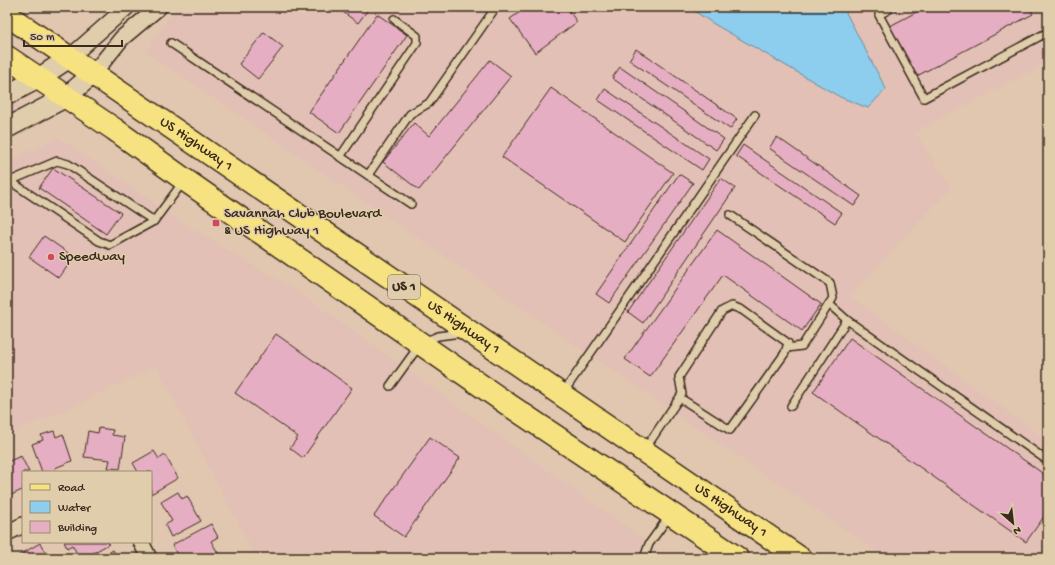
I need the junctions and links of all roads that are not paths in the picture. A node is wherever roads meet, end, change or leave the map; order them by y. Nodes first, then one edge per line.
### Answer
1 (127, 7) edge
2 (159, 7) edge
3 (496, 7) edge
4 (893, 7) edge
5 (7, 15) edge
6 (394, 19) dead end
7 (1048, 32) edge
8 (171, 43) dead end
9 (7, 57) edge
10 (70, 58) junction
11 (93, 74) junction
12 (39, 78) junction
13 (7, 95) edge
14 (66, 97) junction
15 (755, 115) dead end
16 (7, 128) edge
17 (340, 156) junction
18 (368, 175) junction
19 (185, 180) junction
20 (8, 181) edge
21 (411, 204) dead end
22 (730, 214) dead end
23 (154, 221) junction
24 (829, 304) junction
25 (847, 320) junction
26 (471, 333) junction
27 (421, 343) junction
28 (787, 348) junction
29 (390, 386) dead end
30 (562, 395) junction
31 (680, 398) junction
32 (791, 406) dead end
33 (644, 451) junction
34 (1048, 461) edge
35 (671, 514) junction
36 (22, 526) edge
37 (7, 533) edge
38 (142, 543) edge
39 (645, 557) edge
40 (149, 558) edge
41 (737, 558) edge
42 (800, 558) edge

1 - 10 street
2 - 11 street
3 - 18 lane
4 - 7 lane
5 - 10 main road, US Highway 1 / US 1
6 - 17 lane
8 - 17 lane
9 - 12 main road, US 1
10 - 11 main road, US Highway 1 / US 1
10 - 12 street
11 - 14 street
11 - 26 main road, US Highway 1 / US 1
12 - 13 street
12 - 14 main road, US 1
14 - 16 street
14 - 19 main road, US 1
15 - 30 lane
17 - 18 lane
18 - 21 lane
19 - 23 lane
19 - 27 main road, US 1
20 - 23 lane
20 - 23 lane
22 - 24 lane
24 - 25 lane
24 - 28 lane
25 - 32 lane
25 - 34 lane
26 - 27 lane
26 - 30 main road, US Highway 1 / US 1
27 - 29 lane
27 - 35 main road, US 1
28 - 31 lane
28 - 31 lane
30 - 33 main road, US Highway 1 / US 1
31 - 33 lane
33 - 42 main road, US Highway 1 / US 1
35 - 39 lane
35 - 41 main road, US 1
36 - 37 street
38 - 40 street

